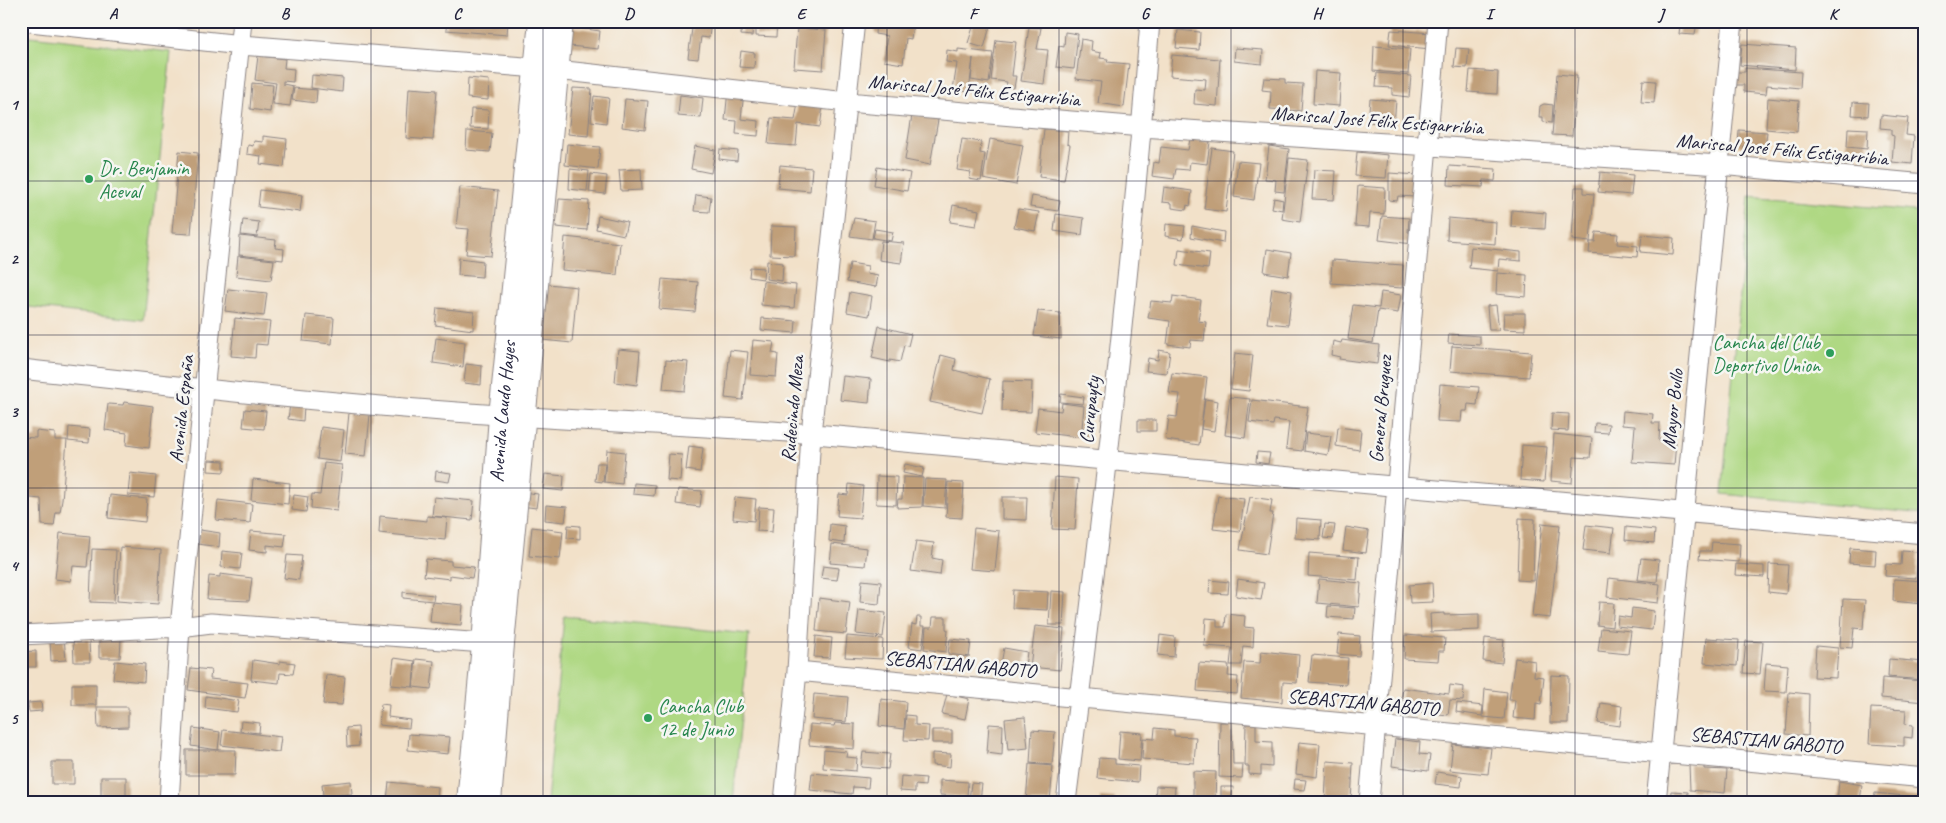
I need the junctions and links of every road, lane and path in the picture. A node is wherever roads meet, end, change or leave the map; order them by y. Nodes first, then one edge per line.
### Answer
1 (242, 21) edge
2 (541, 21) edge
3 (561, 21) edge
4 (855, 21) edge
5 (1150, 21) edge
6 (1438, 21) edge
7 (1733, 21) edge
8 (21, 22) edge
9 (241, 45) junction
10 (547, 69) junction
11 (847, 102) junction
12 (1142, 127) junction
13 (1426, 145) junction
14 (1720, 165) junction
15 (1925, 184) edge
16 (21, 369) edge
17 (206, 389) junction
18 (512, 416) junction
19 (812, 434) junction
20 (1107, 460) junction
21 (1396, 486) junction
22 (1683, 514) junction
23 (1925, 534) edge
24 (180, 627) junction
25 (21, 635) edge
26 (493, 644) junction
27 (797, 671) junction
28 (1079, 698) junction
29 (1377, 726) junction
30 (1660, 753) junction
31 (1925, 778) edge
32 (169, 802) edge
33 (468, 802) edge
34 (489, 802) edge
35 (784, 802) edge
36 (1066, 802) edge
37 (1369, 802) edge
38 (1656, 802) edge

1 - 9 street, Avenida España
2 - 10 street, Avenida Laudo Hayes
3 - 10 street, Avenida Laudo Hayes
4 - 11 street, Rudecindo Meza
5 - 12 street, Curupayty
6 - 13 street, General Bruguez
7 - 14 street, Mayor Bullo
8 - 9 street, Mariscal José Félix Estigarribia
9 - 10 street, Mariscal José Félix Estigarribia
9 - 17 street, Avenida España
10 - 11 street, Mariscal José Félix Estigarribia
10 - 18 street, Avenida Laudo Hayes
11 - 12 street, Mariscal José Félix Estigarribia
11 - 19 street, Rudecindo Meza
12 - 13 street, Mariscal José Félix Estigarribia
12 - 20 street, Curupayty
13 - 14 street, Mariscal José Félix Estigarribia
13 - 21 street, General Bruguez
14 - 15 street, Mariscal José Félix Estigarribia
14 - 22 street, Mayor Bullo
16 - 17 street
17 - 18 street
17 - 24 street, Avenida España
18 - 19 street
18 - 26 street, Avenida Laudo Hayes
19 - 20 street
19 - 27 street, Rudecindo Meza
20 - 21 street
20 - 28 street, Curupayty
21 - 22 street
21 - 29 street, General Bruguez
22 - 23 street
22 - 30 street, Mayor Bullo
24 - 25 street
24 - 26 street
24 - 32 street, Avenida España
26 - 33 street, Avenida Laudo Hayes
26 - 34 street, Avenida Laudo Hayes
27 - 28 street, SEBASTIAN GABOTO
27 - 35 street, Rudecindo Meza
28 - 29 street, SEBASTIAN GABOTO
28 - 36 street, Curupayty
29 - 30 street, SEBASTIAN GABOTO
29 - 37 street, General Bruguez
30 - 31 street, SEBASTIAN GABOTO
30 - 38 street, Mayor Bullo

